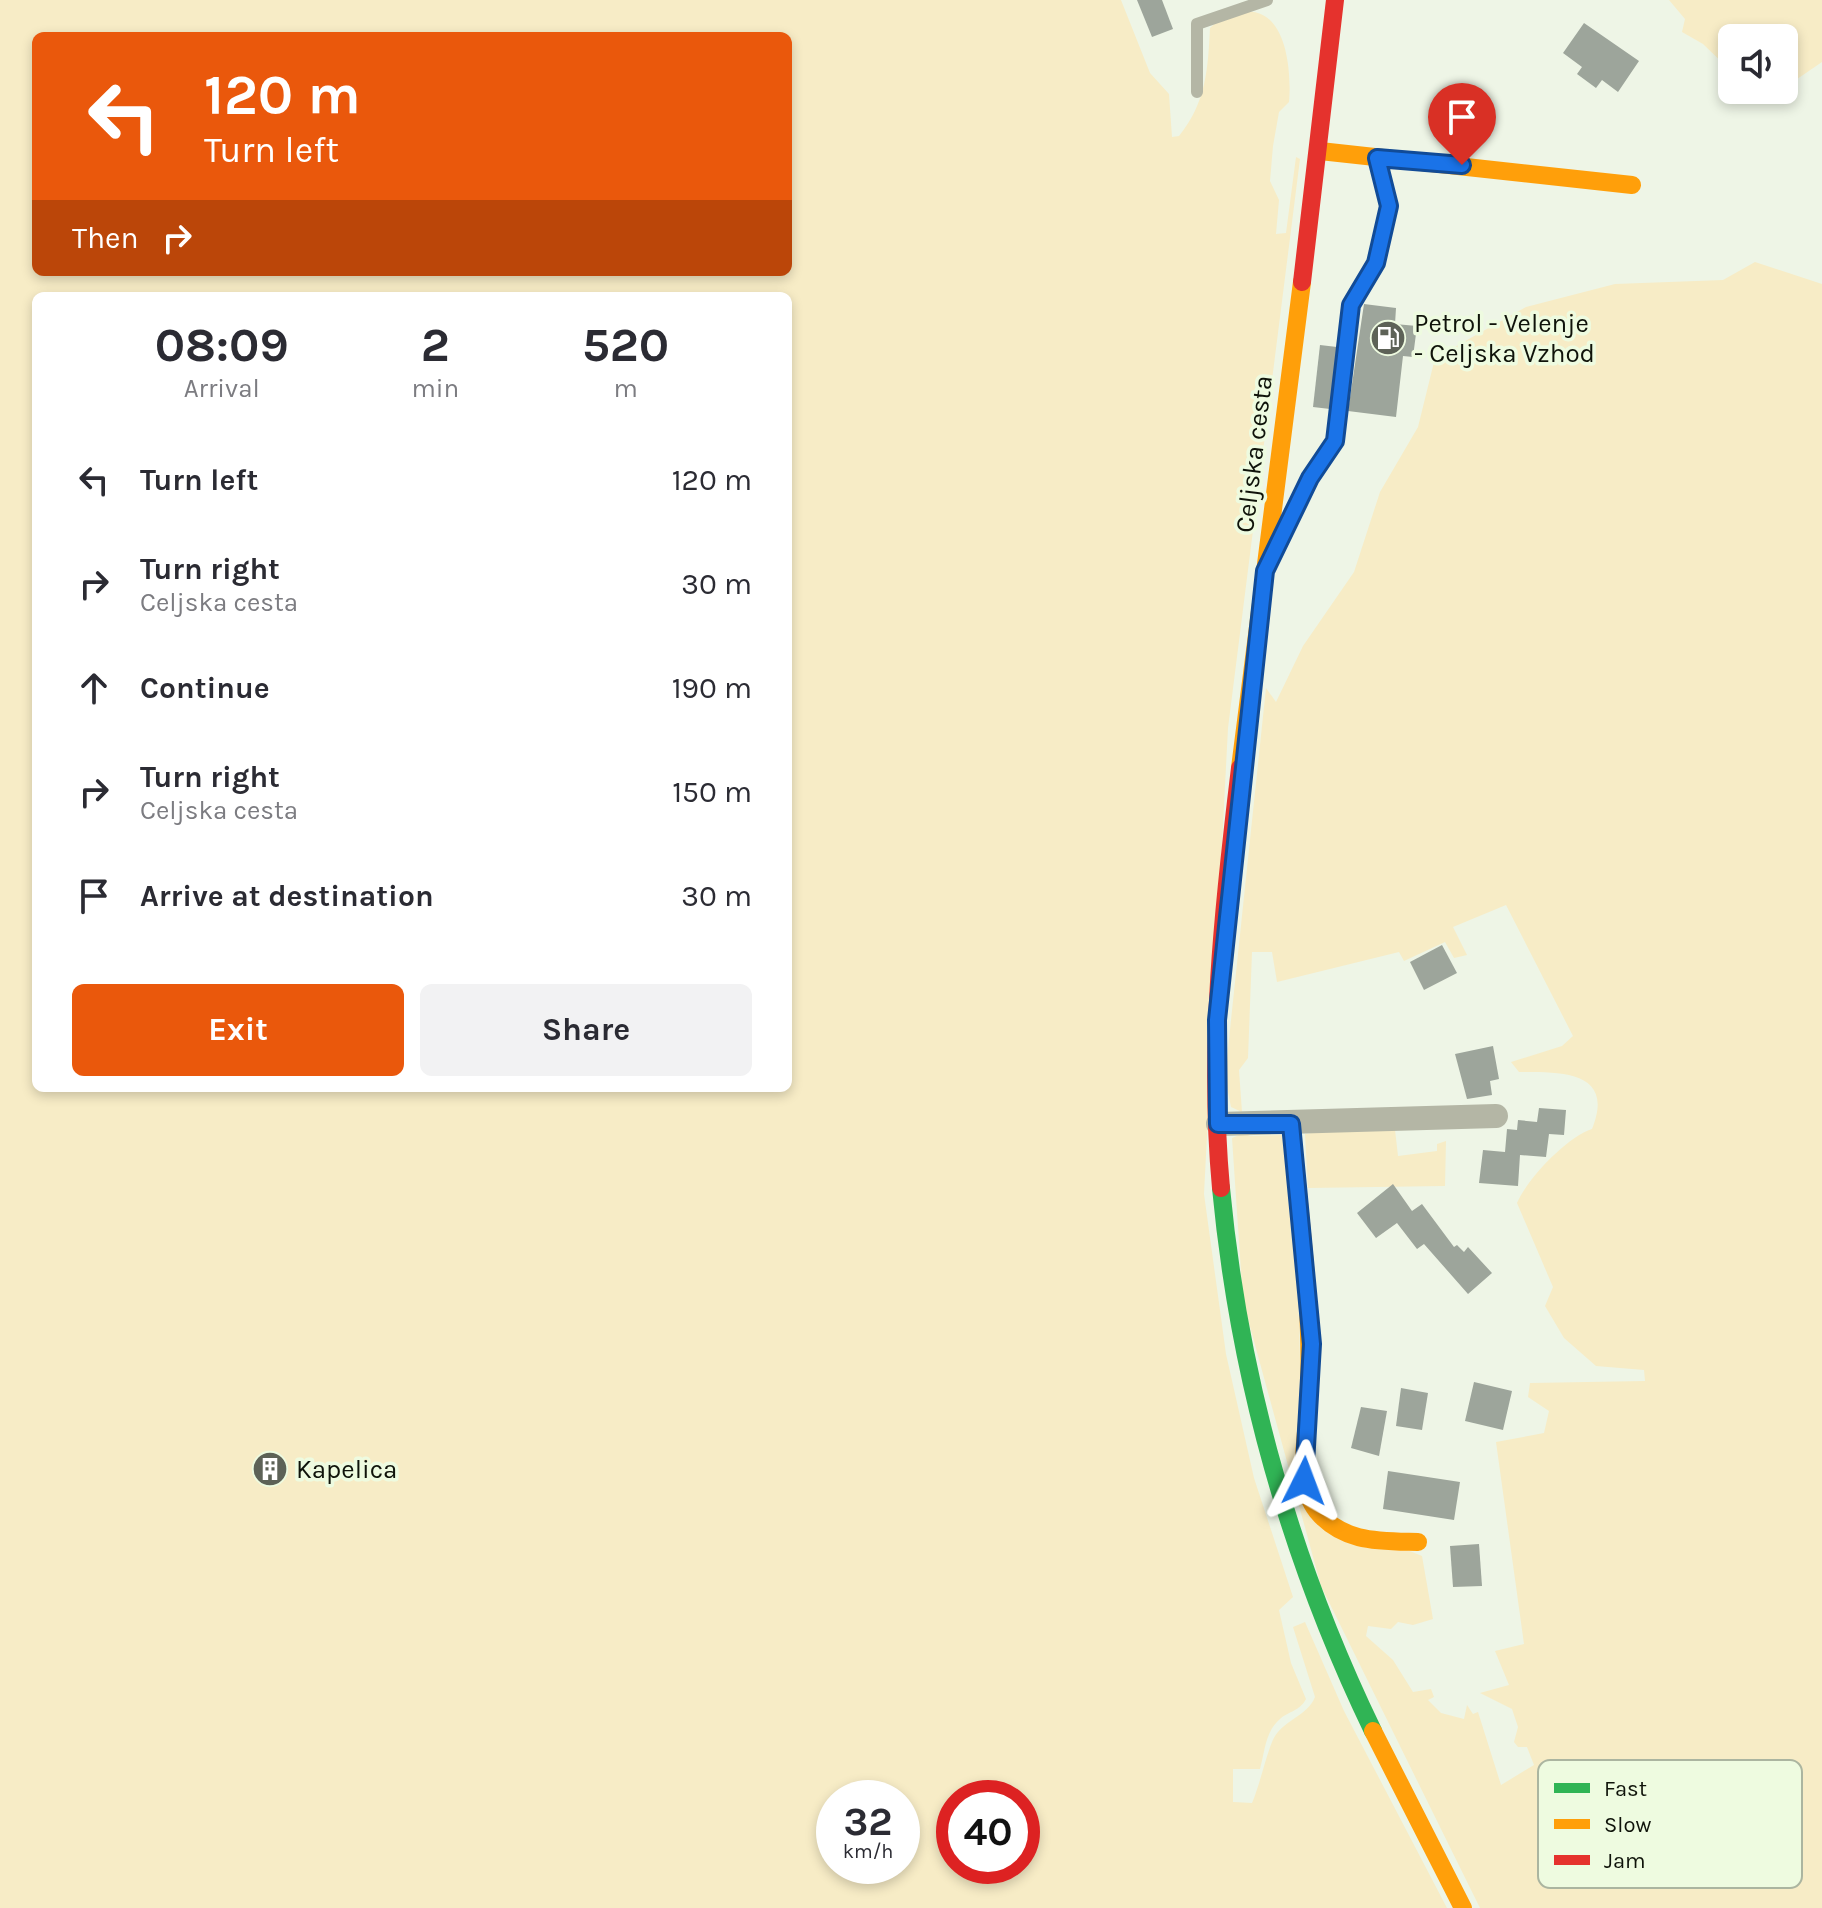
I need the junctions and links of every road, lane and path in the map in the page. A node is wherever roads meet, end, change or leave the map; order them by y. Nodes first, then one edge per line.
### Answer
1 (1267, 0) edge
2 (1335, 0) edge
3 (1197, 92) dead end
4 (1320, 151) junction
5 (1377, 158) junction
6 (1632, 185) dead end
7 (1265, 571) junction
8 (1496, 1116) dead end
9 (1218, 1124) junction
10 (1291, 1124) junction
11 (1418, 1542) dead end
12 (1463, 1908) edge

1 - 3 lane
2 - 4 main road, Celjska cesta
4 - 5 main road
4 - 7 main road, Celjska cesta
5 - 6 main road
5 - 7 lane
7 - 9 main road, Celjska cesta
8 - 10 street
9 - 10 street
9 - 12 main road, Celjska cesta
10 - 11 main road

